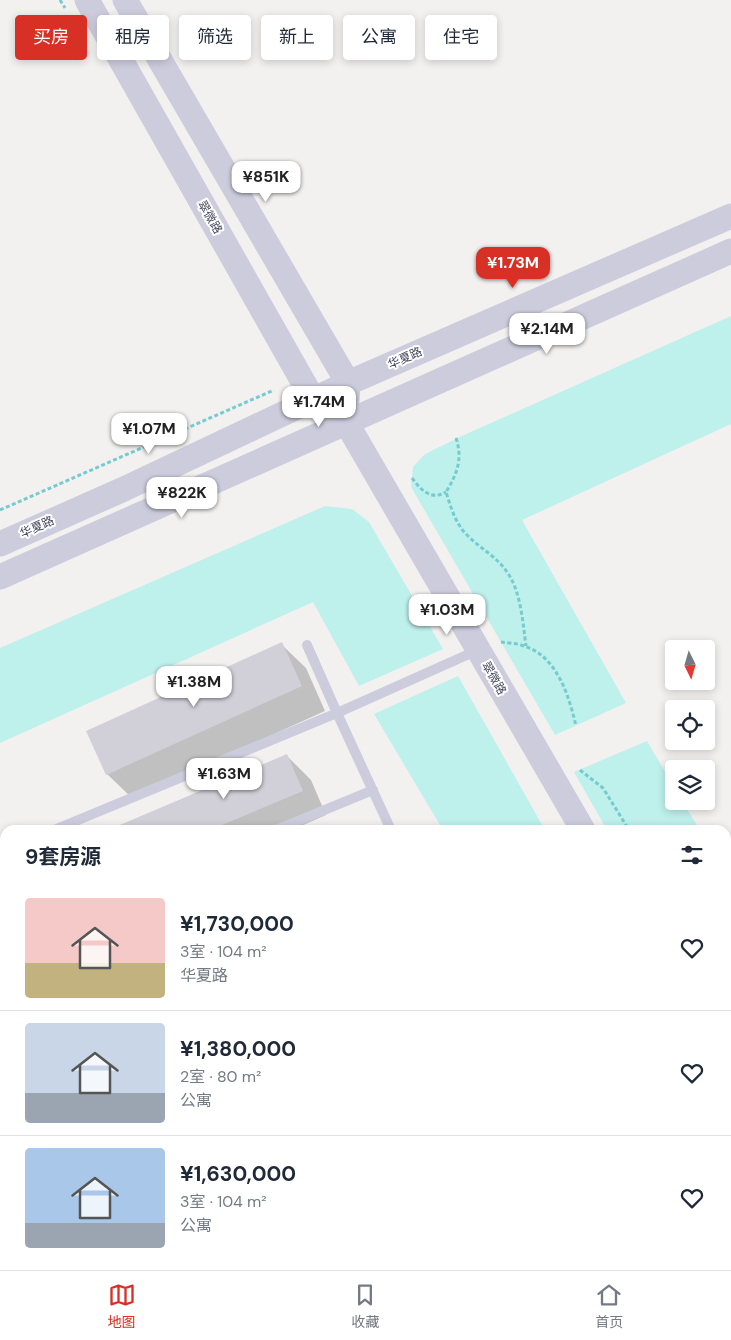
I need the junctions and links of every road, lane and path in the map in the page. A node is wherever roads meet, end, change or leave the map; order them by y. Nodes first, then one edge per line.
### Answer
1 (86, 0) edge
2 (124, 0) edge
3 (731, 216) edge
4 (731, 251) edge
5 (348, 383) junction
6 (314, 401) junction
7 (346, 422) junction
8 (456, 438) dead end
9 (412, 478) dead end
10 (446, 492) junction
11 (0, 544) edge
12 (0, 577) edge
13 (307, 645) dead end
14 (490, 646) junction
15 (526, 646) junction
16 (337, 713) junction
17 (576, 726) dead end
18 (580, 770) dead end
19 (373, 790) junction
20 (66, 825) edge
21 (288, 825) edge
22 (389, 825) edge
23 (580, 825) edge
24 (626, 825) edge

1 - 6 street, 翠微路
2 - 5 street
3 - 5 street, 华夏路
4 - 7 street
5 - 6 street, 华夏路
5 - 7 street
6 - 7 street, 翠微路
6 - 11 street, 华夏路
7 - 12 street
7 - 14 street, 翠微路
8 - 10 path
9 - 10 path
10 - 15 path
13 - 16 lane
14 - 15 path
14 - 16 lane
14 - 23 street, 翠微路
15 - 17 path
16 - 19 lane
16 - 20 lane
18 - 24 path
19 - 21 lane
19 - 22 lane

